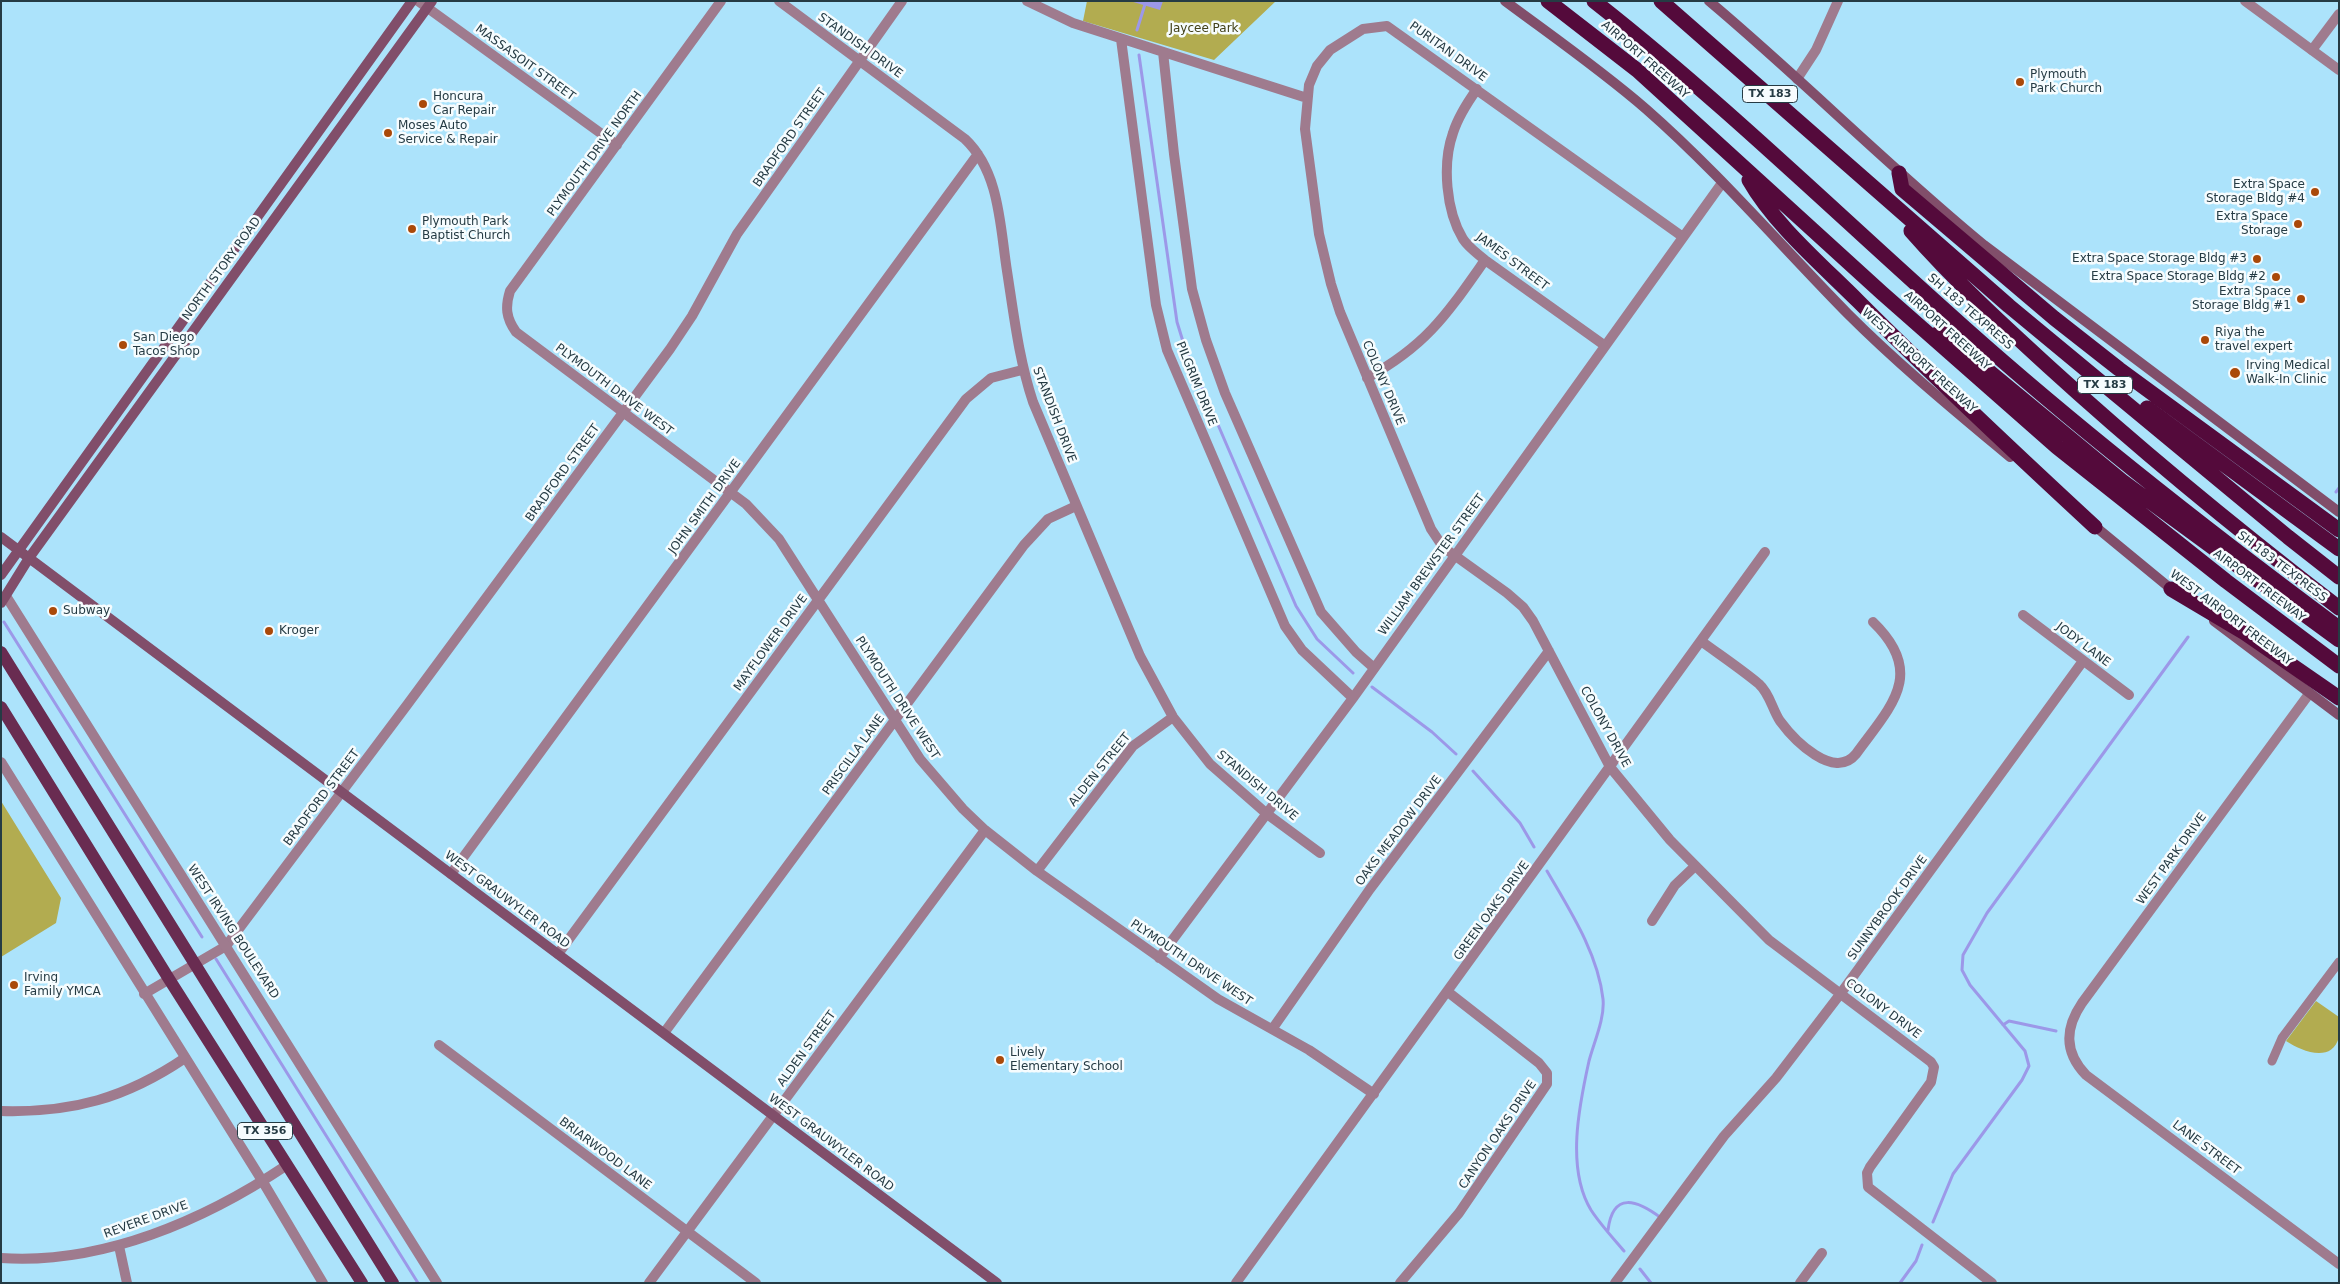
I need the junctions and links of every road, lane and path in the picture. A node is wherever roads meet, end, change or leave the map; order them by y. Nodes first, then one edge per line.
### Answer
1 (412, 1) edge
2 (418, 1) edge
3 (721, 1) edge
4 (779, 1) edge
5 (902, 1) edge
6 (1028, 1) edge
7 (1505, 1) edge
8 (1548, 1) edge
9 (1594, 1) edge
10 (1608, 1) edge
11 (1661, 1) edge
12 (1709, 1) edge
13 (1838, 1) edge
14 (2246, 1) edge
15 (429, 4) edge
16 (2339, 14) edge
17 (1121, 39) junction
18 (2312, 50) junction
19 (1163, 52) junction
20 (860, 60) junction
21 (2339, 70) edge
22 (1798, 79) junction
23 (1477, 89) junction
24 (1307, 98) junction
25 (617, 145) junction
26 (978, 154) junction
27 (1742, 167) junction
28 (1899, 173) junction
29 (1722, 183) junction
30 (1876, 190) junction
31 (1683, 237) junction
32 (228, 258) junction
33 (1485, 260) junction
34 (240, 266) junction
35 (1882, 293) junction
36 (512, 326) joint
37 (1604, 345) junction
38 (1022, 370) junction
39 (1367, 378) junction
40 (2099, 380) junction
41 (623, 413) junction
42 (731, 493) junction
43 (1076, 506) junction
44 (2339, 512) edge
45 (2095, 526) junction
46 (2339, 530) edge
47 (1, 537) edge
48 (2339, 549) edge
49 (19, 551) junction
50 (1766, 552) dead end
51 (1454, 556) junction
52 (29, 558) junction
53 (1, 575) edge
54 (2339, 577) edge
55 (2171, 589) junction
56 (4, 599) edge
57 (819, 599) junction
58 (2339, 608) edge
59 (2023, 615) dead end
60 (2339, 619) edge
61 (1873, 622) dead end
62 (2339, 628) edge
63 (2339, 640) edge
64 (1701, 641) junction
65 (1549, 651) junction
66 (1, 652) edge
67 (2083, 661) junction
68 (2339, 666) edge
69 (1374, 668) junction
70 (2309, 694) junction
71 (2129, 695) dead end
72 (1353, 698) junction
73 (2339, 698) edge
74 (1, 707) edge
75 (2339, 715) edge
76 (1173, 717) junction
77 (895, 720) junction
78 (1, 762) edge
79 (1610, 767) junction
80 (342, 792) junction
81 (1267, 814) junction
82 (985, 830) junction
83 (1320, 853) dead end
84 (1695, 866) junction
85 (1037, 871) junction
86 (451, 874) junction
87 (1652, 921) dead end
88 (226, 946) junction
89 (558, 954) junction
90 (1159, 958) junction
91 (2339, 962) edge
92 (194, 963) junction
93 (169, 980) junction
94 (1448, 992) junction
95 (1841, 993) junction
96 (144, 994) junction
97 (1273, 1028) junction
98 (664, 1033) junction
99 (2069, 1044) joint
100 (439, 1045) dead end
101 (185, 1058) junction
102 (2272, 1061) dead end
103 (1374, 1094) junction
104 (1, 1111) edge
105 (774, 1115) junction
106 (287, 1165) junction
107 (263, 1182) junction
108 (687, 1232) junction
109 (119, 1246) junction
110 (1822, 1253) dead end
111 (1, 1258) edge
112 (2339, 1264) edge
113 (127, 1283) edge
114 (323, 1283) edge
115 (362, 1283) edge
116 (393, 1283) edge
117 (437, 1283) edge
118 (649, 1283) edge
119 (756, 1283) edge
120 (997, 1283) edge
121 (1236, 1283) edge
122 (1400, 1283) edge
123 (1614, 1283) edge
124 (1800, 1283) edge
125 (1992, 1283) edge

1 - 32 main road, NORTH STORY ROAD
2 - 15 street, MASSASOIT STREET
3 - 25 street, PLYMOUTH DRIVE NORTH
4 - 20 street, STANDISH DRIVE
5 - 20 street, BRADFORD STREET
6 - 17 street
7 - 29 main road, WEST AIRPORT FREEWAY
8 - 27 highway, AIRPORT FREEWAY
9 - 62 highway, SH 183 TEXPRESS
10 - 60 highway, SH 183 TEXPRESS
11 - 30 highway, TX 183
12 - 22 main road
13 - 22 street
14 - 18 street
15 - 25 street, MASSASOIT STREET
15 - 34 main road, NORTH STORY ROAD
16 - 18 street
17 - 19 street
17 - 72 street, PILGRIM DRIVE
18 - 21 street
19 - 24 street
19 - 69 street, PILGRIM DRIVE
20 - 26 street, STANDISH DRIVE
20 - 41 street, BRADFORD STREET
22 - 28 main road
23 - 24 street, PURITAN DRIVE
23 - 31 street, PURITAN DRIVE
23 - 33 street, JAMES STREET
24 - 39 street, COLONY DRIVE
25 - 36 street, PLYMOUTH DRIVE NORTH
26 - 38 street, STANDISH DRIVE
26 - 42 street, JOHN SMITH DRIVE
27 - 35 highway, AIRPORT FREEWAY
27 - 45 highway
28 - 44 main road
28 - 46 highway
29 - 31 street, WILLIAM BREWSTER STREET
29 - 45 main road, WEST AIRPORT FREEWAY
30 - 40 highway, TX 183
30 - 58 highway
31 - 37 street, WILLIAM BREWSTER STREET
32 - 34 main road
32 - 49 main road, NORTH STORY ROAD
33 - 37 street, JAMES STREET
33 - 39 street
34 - 52 main road, NORTH STORY ROAD
35 - 63 highway
35 - 68 highway, AIRPORT FREEWAY
36 - 41 street, PLYMOUTH DRIVE WEST
37 - 51 street, WILLIAM BREWSTER STREET
38 - 43 street, STANDISH DRIVE
38 - 57 street, MAYFLOWER DRIVE
39 - 51 street, COLONY DRIVE
40 - 48 highway
40 - 54 highway, TX 183
41 - 42 street, PLYMOUTH DRIVE WEST
41 - 80 street, BRADFORD STREET
42 - 57 street, PLYMOUTH DRIVE WEST
42 - 86 street, JOHN SMITH DRIVE
43 - 76 street, STANDISH DRIVE
43 - 77 street, PRISCILLA LANE
45 - 55 main road, WEST AIRPORT FREEWAY
47 - 49 main road, WEST GRAUWYLER ROAD
49 - 52 main road, WEST GRAUWYLER ROAD
49 - 53 main road, NORTH STORY ROAD
50 - 64 street, GREEN OAKS DRIVE
51 - 65 street, COLONY DRIVE
51 - 69 street, WILLIAM BREWSTER STREET
52 - 56 main road, NORTH STORY ROAD
52 - 80 main road, WEST GRAUWYLER ROAD
55 - 70 main road, WEST AIRPORT FREEWAY
55 - 73 highway
56 - 88 street, WEST IRVING BOULEVARD
57 - 77 street, PLYMOUTH DRIVE WEST
57 - 89 street, MAYFLOWER DRIVE
59 - 67 street, JODY LANE
61 - 64 street
64 - 79 street, GREEN OAKS DRIVE
65 - 79 street, COLONY DRIVE
65 - 97 street, OAKS MEADOW DRIVE
66 - 92 main road, TX 356
67 - 71 street, JODY LANE
67 - 95 street, SUNNYBROOK DRIVE
69 - 72 street, WILLIAM BREWSTER STREET
70 - 75 main road, WEST AIRPORT FREEWAY
70 - 99 street, WEST PARK DRIVE
72 - 81 street, WILLIAM BREWSTER STREET
74 - 93 main road, TX 356
76 - 81 street, STANDISH DRIVE
76 - 85 street, ALDEN STREET
77 - 82 street, PLYMOUTH DRIVE WEST
77 - 98 street, PRISCILLA LANE
78 - 96 street
79 - 84 street, COLONY DRIVE
79 - 94 street, GREEN OAKS DRIVE
80 - 86 main road, WEST GRAUWYLER ROAD
80 - 88 street, BRADFORD STREET
81 - 83 street, STANDISH DRIVE
81 - 90 street, WILLIAM BREWSTER STREET
82 - 85 street, PLYMOUTH DRIVE WEST
82 - 105 street, ALDEN STREET
84 - 87 street
84 - 95 street, COLONY DRIVE
85 - 90 street, PLYMOUTH DRIVE WEST
86 - 89 main road, WEST GRAUWYLER ROAD
88 - 92 street
88 - 117 street, WEST IRVING BOULEVARD
89 - 98 main road, WEST GRAUWYLER ROAD
90 - 97 street, PLYMOUTH DRIVE WEST
91 - 102 street
92 - 93 street
92 - 116 main road, TX 356
93 - 96 street
93 - 106 main road, TX 356
94 - 103 street, GREEN OAKS DRIVE
94 - 122 street, CANYON OAKS DRIVE
95 - 123 street, SUNNYBROOK DRIVE
95 - 125 street, COLONY DRIVE
96 - 101 street
97 - 103 street, PLYMOUTH DRIVE WEST
98 - 105 main road, WEST GRAUWYLER ROAD
99 - 112 street, LANE STREET
100 - 108 street, BRIARWOOD LANE
101 - 104 street
101 - 107 street
103 - 121 street, GREEN OAKS DRIVE
105 - 108 street, ALDEN STREET
105 - 120 main road, WEST GRAUWYLER ROAD
106 - 107 street, REVERE DRIVE
106 - 115 main road, TX 356
107 - 109 street, REVERE DRIVE
107 - 114 street
108 - 118 street, ALDEN STREET
108 - 119 street, BRIARWOOD LANE
109 - 111 street, REVERE DRIVE
109 - 113 street
110 - 124 street

